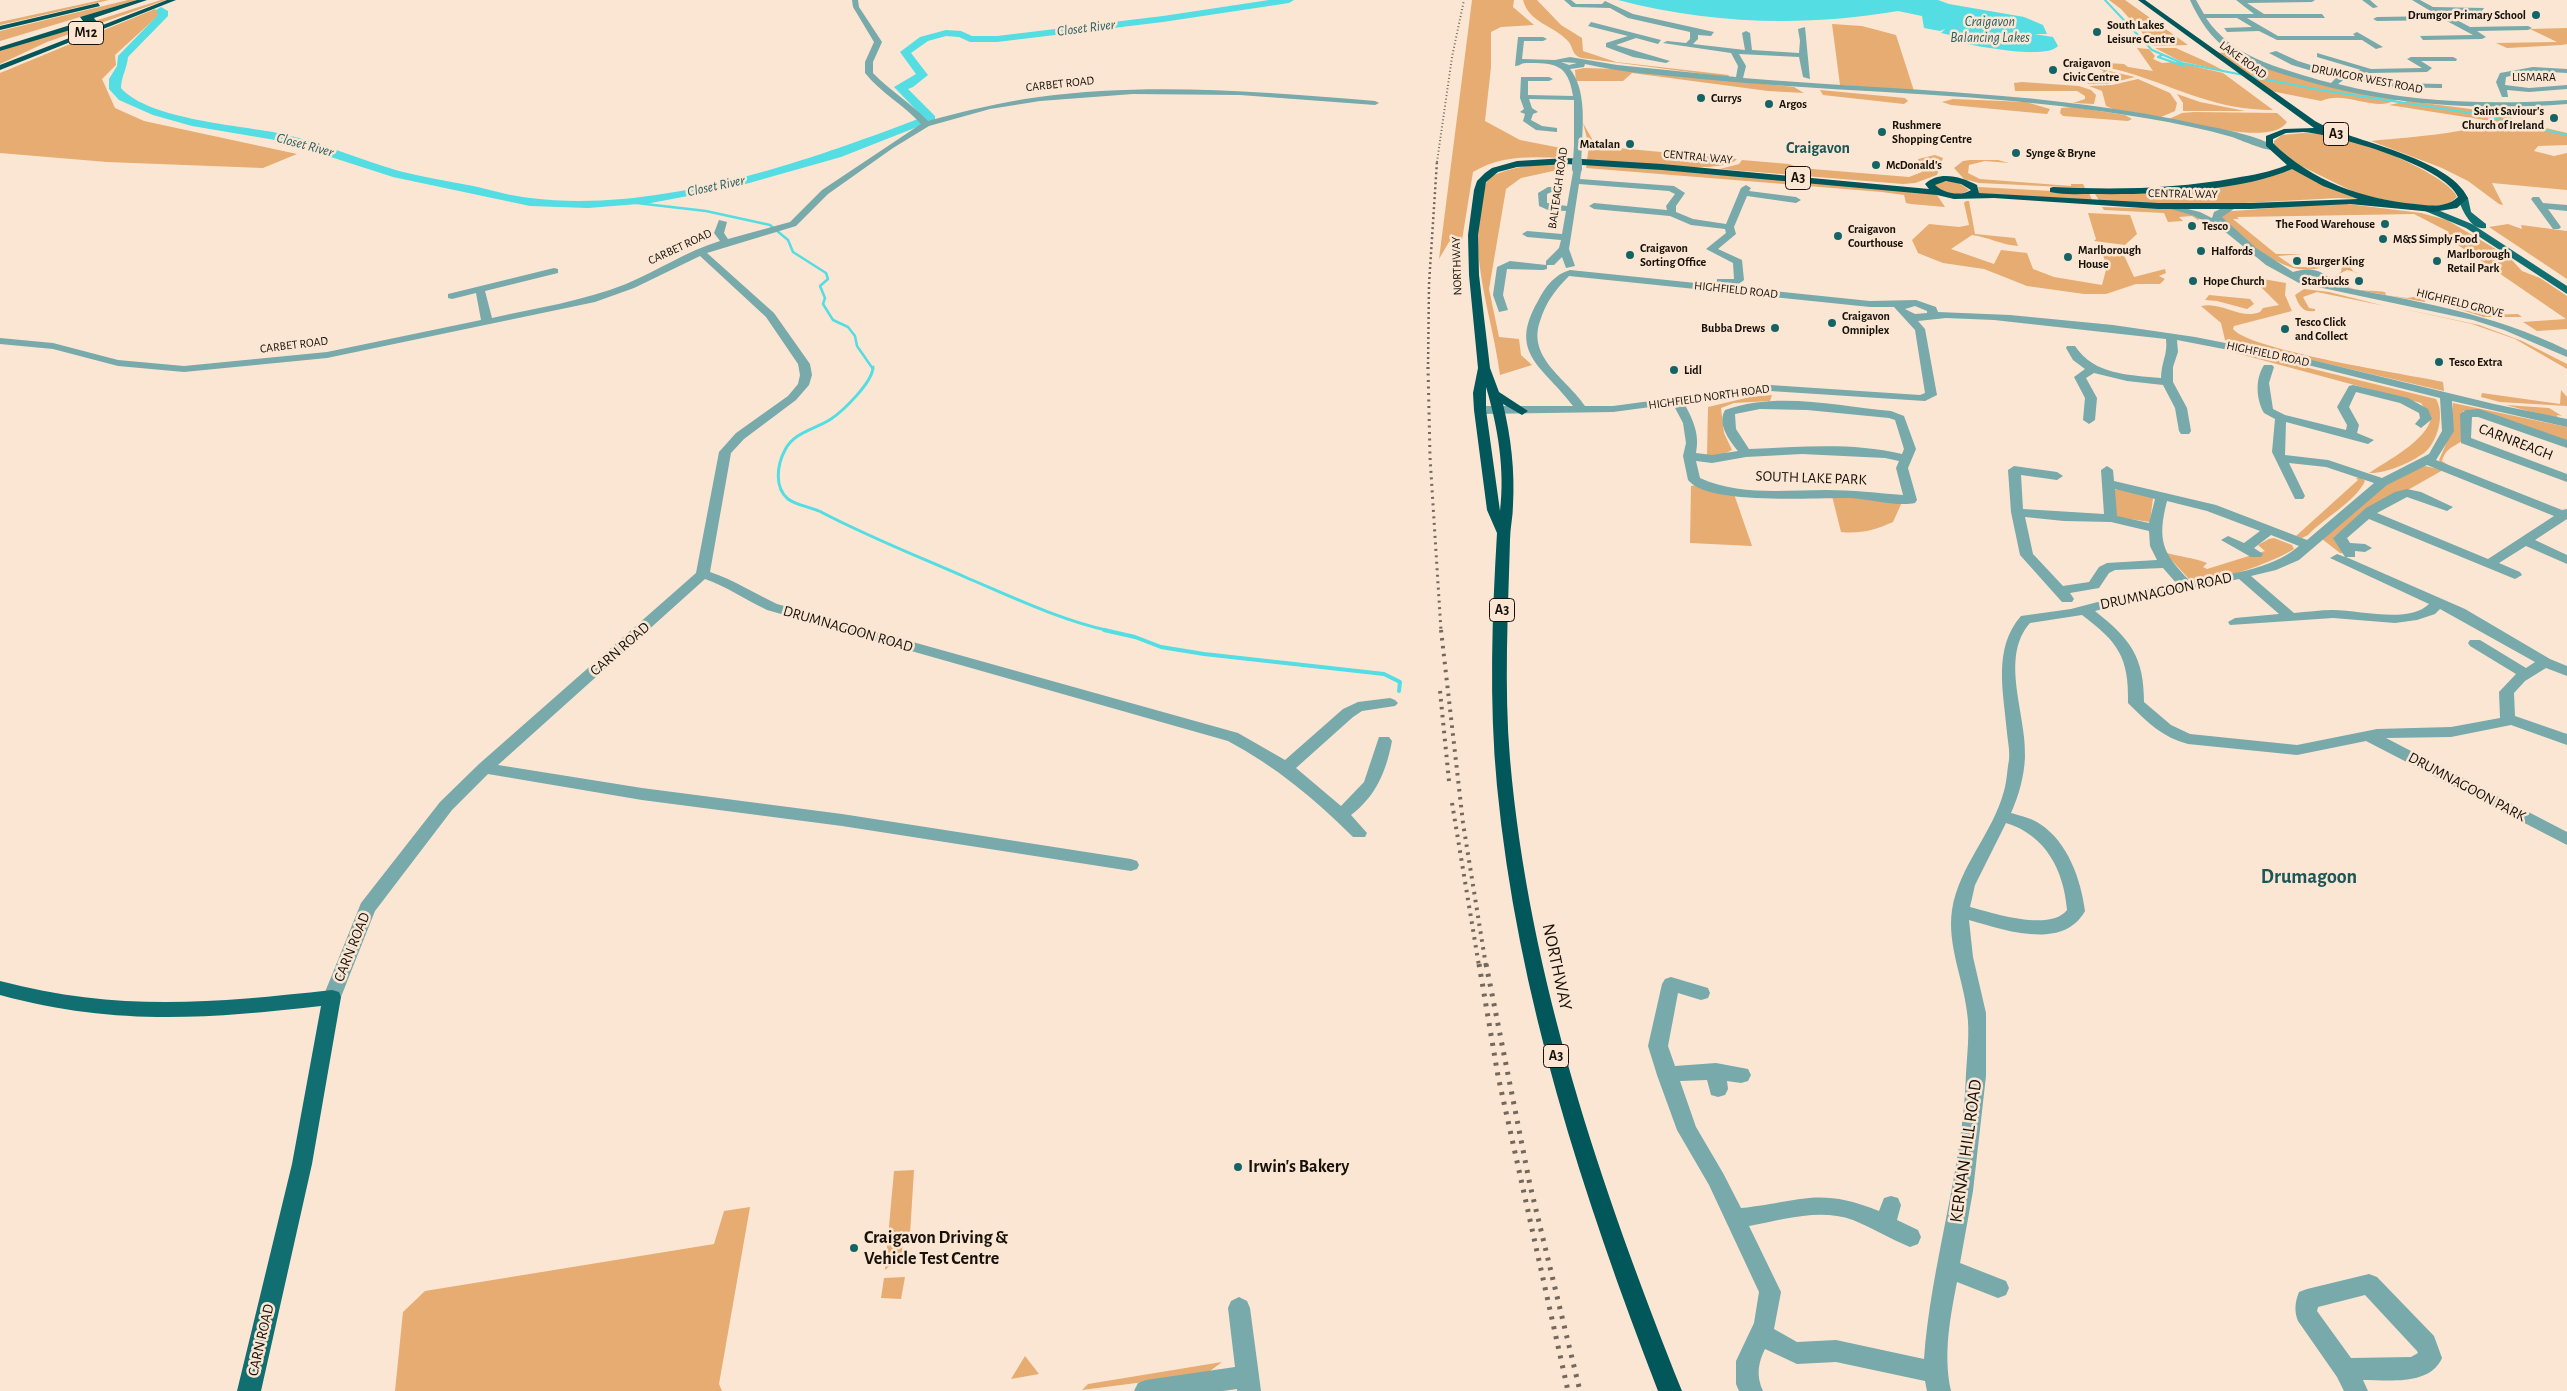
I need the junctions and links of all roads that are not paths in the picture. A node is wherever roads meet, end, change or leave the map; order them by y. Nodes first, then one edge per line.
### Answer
1 (122, 0) edge
2 (144, 0) edge
3 (158, 0) edge
4 (173, 0) edge
5 (855, 0) edge
6 (1567, 0) edge
7 (2130, 0) edge
8 (2141, 0) edge
9 (2193, 0) edge
10 (2312, 0) edge
11 (2365, 0) edge
12 (2416, 0) edge
13 (2235, 1) edge
14 (2375, 7) dead end
15 (2477, 9) dead end
16 (2430, 10) junction
17 (1635, 16) junction
18 (2203, 16) junction
19 (2316, 16) dead end
20 (2240, 17) junction
21 (2264, 17) junction
22 (2446, 18) junction
23 (2377, 19) dead end
24 (1591, 24) dead end
25 (1602, 27) junction
26 (0, 28) edge
27 (1802, 28) dead end
28 (2528, 28) dead end
29 (2258, 29) junction
30 (2469, 29) junction
31 (2227, 30) dead end
32 (1694, 32) junction
33 (1746, 33) dead end
34 (2356, 33) dead end
35 (1710, 34) dead end
36 (1635, 36) junction
37 (2366, 38) junction
38 (2423, 38) dead end
39 (1543, 39) dead end
40 (2297, 39) junction
41 (0, 44) edge
42 (1687, 46) junction
43 (2311, 46) dead end
44 (2379, 47) dead end
45 (0, 49) edge
46 (1734, 52) junction
47 (1749, 52) junction
48 (2273, 53) dead end
49 (2320, 54) dead end
50 (1802, 55) junction
51 (2411, 59) junction
52 (2453, 59) dead end
53 (1669, 61) dead end
54 (2520, 63) dead end
55 (1560, 64) junction
56 (1576, 67) junction
57 (0, 68) edge
58 (2533, 69) junction
59 (2413, 70) junction
60 (1698, 71) dead end
61 (2369, 71) junction
62 (2567, 71) edge
63 (1772, 75) dead end
64 (2344, 76) junction
65 (1740, 77) junction
66 (1549, 78) dead end
67 (1808, 78) dead end
68 (2332, 85) junction
69 (2434, 85) dead end
70 (2567, 87) edge
71 (1524, 97) junction
72 (1577, 102) junction
73 (2567, 102) edge
74 (1374, 103) dead end
75 (924, 122) junction
76 (1554, 130) dead end
77 (2229, 134) junction
78 (2276, 134) junction
79 (2334, 134) junction
80 (2273, 149) junction
81 (2293, 165) junction
82 (1495, 170) joint
83 (1575, 180) junction
84 (1931, 182) junction
85 (1966, 182) junction
86 (1900, 187) junction
87 (1551, 189) dead end
88 (1937, 192) junction
89 (1971, 195) junction
90 (2463, 198) junction
91 (1796, 200) dead end
92 (1594, 206) dead end
93 (2394, 206) junction
94 (2174, 207) junction
95 (2231, 207) junction
96 (2567, 208) edge
97 (1571, 209) junction
98 (2428, 209) junction
99 (1672, 213) junction
100 (733, 224) dead end
101 (1729, 226) junction
102 (2556, 227) dead end
103 (2226, 229) junction
104 (1527, 234) dead end
105 (1565, 237) junction
106 (724, 242) junction
107 (1564, 249) junction
108 (700, 252) junction
109 (1546, 267) junction
110 (554, 271) dead end
111 (1569, 271) junction
112 (1669, 275) dead end
113 (2567, 281) edge
114 (480, 290) junction
115 (1550, 290) junction
116 (2567, 291) edge
117 (452, 296) dead end
118 (1503, 310) dead end
119 (1904, 310) junction
120 (1929, 313) junction
121 (487, 321) junction
122 (1920, 329) junction
123 (2171, 336) junction
124 (0, 341) edge
125 (2069, 350) dead end
126 (2567, 354) edge
127 (2268, 367) dead end
128 (1484, 368) junction
129 (2093, 369) junction
130 (2166, 382) junction
131 (1496, 395) junction
132 (2446, 396) junction
133 (1678, 402) junction
134 (1650, 405) junction
135 (1489, 410) junction
136 (1582, 410) junction
137 (1524, 411) junction
138 (2092, 416) dead end
139 (2281, 418) junction
140 (2170, 422) dead end
141 (2563, 422) edge
142 (1690, 423) junction
143 (1502, 424) junction
144 (2421, 424) dead end
145 (2350, 436) junction
146 (2368, 440) dead end
147 (2567, 444) edge
148 (1746, 453) junction
149 (1689, 456) junction
150 (2281, 458) junction
151 (1905, 459) junction
152 (2426, 460) junction
153 (2107, 470) dead end
154 (2057, 476) dead end
155 (2567, 478) edge
156 (2382, 482) junction
157 (2109, 484) junction
158 (2162, 496) junction
159 (2299, 496) dead end
160 (2447, 508) dead end
161 (2017, 512) junction
162 (2368, 514) junction
163 (2566, 514) edge
164 (2111, 518) junction
165 (2154, 528) junction
166 (2269, 530) junction
167 (1503, 533) junction
168 (2228, 540) dead end
169 (2524, 540) junction
170 (2308, 545) junction
171 (2365, 548) dead end
172 (2344, 553) junction
173 (2567, 560) edge
174 (2164, 564) junction
175 (2489, 564) junction
176 (703, 574) junction
177 (2242, 575) junction
178 (2515, 575) dead end
179 (2187, 586) junction
180 (2438, 603) junction
181 (2090, 607) junction
182 (2289, 616) junction
183 (2235, 622) dead end
184 (2475, 643) dead end
185 (2545, 662) junction
186 (2567, 671) edge
187 (2526, 674) junction
188 (1390, 703) dead end
189 (2512, 720) junction
190 (2368, 735) junction
191 (2567, 740) edge
192 (1384, 741) dead end
193 (484, 768) junction
194 (1286, 768) junction
195 (1341, 815) junction
196 (2002, 816) junction
197 (1359, 833) dead end
198 (1993, 836) joint
199 (2567, 839) edge
200 (1131, 864) dead end
201 (1961, 911) junction
202 (0, 988) edge
203 (1701, 993) dead end
204 (332, 997) junction
205 (1667, 1075) junction
206 (1741, 1075) dead end
207 (1892, 1205) dead end
208 (1736, 1218) junction
209 (1885, 1225) junction
210 (1910, 1237) dead end
211 (1948, 1269) junction
212 (1998, 1288) dead end
213 (1239, 1308) dead end
214 (1761, 1334) junction
215 (2345, 1370) junction
216 (1937, 1382) edge
217 (1249, 1384) edge
218 (249, 1391) edge
219 (1146, 1391) edge
220 (1670, 1391) edge
221 (1751, 1391) edge
222 (2356, 1391) edge

1 - 26 highway, M12
2 - 41 highway
3 - 45 highway
4 - 57 highway, M12
5 - 75 street
6 - 17 street
7 - 78 highway, LAKE ROAD
8 - 79 highway, LAKE ROAD / A3
9 - 18 street, DRUMGOR WEST ROAD
10 - 13 street
11 - 14 street
12 - 16 street
13 - 21 street
15 - 16 street
16 - 22 street
17 - 25 street
17 - 32 street
18 - 20 street
18 - 68 street, DRUMGOR WEST ROAD
19 - 21 street
20 - 21 street
20 - 29 street
22 - 23 street
22 - 30 street
24 - 25 street
25 - 36 street
27 - 50 street
28 - 30 street
29 - 31 street
29 - 40 street
30 - 38 street
32 - 35 street
32 - 42 street
33 - 47 street
34 - 37 street
36 - 42 street
36 - 53 street
37 - 40 street
37 - 44 street
39 - 55 street
40 - 43 street
42 - 46 street
46 - 47 street
46 - 65 street
47 - 50 street
48 - 64 street
49 - 61 street
50 - 67 street
51 - 52 street
51 - 59 street
51 - 59 street
54 - 58 street, LISMARA
55 - 56 street
55 - 56 street
56 - 65 street
56 - 72 street, BALTEAGH ROAD
58 - 62 street, LISMARA
58 - 70 street, LISMARA
59 - 61 street
60 - 65 street
61 - 64 street
63 - 65 street
64 - 68 street
64 - 69 street
65 - 77 street
66 - 71 street
68 - 73 street, DRUMGOR WEST ROAD
71 - 72 street
71 - 76 street
72 - 83 street, BALTEAGH ROAD, bridge
74 - 75 street, CARBET ROAD
75 - 106 street, CARBET ROAD
77 - 78 street
77 - 80 street
78 - 79 highway, A3
78 - 80 highway
79 - 90 highway, A3
80 - 81 highway, A3
81 - 85 highway, CENTRAL WAY / A3
81 - 93 highway, A3
82 - 86 highway, CENTRAL WAY / A3
82 - 128 highway, NORTHWAY / A3
83 - 97 street, BALTEAGH ROAD
83 - 99 street
84 - 85 highway, A3
84 - 86 highway, CENTRAL WAY / A3
84 - 88 highway
85 - 89 highway
86 - 88 highway, CENTRAL WAY / A3
87 - 97 street
88 - 89 highway, A3
89 - 94 highway, CENTRAL WAY / A3
90 - 98 highway, A3
90 - 113 main road
91 - 101 street
92 - 99 street
93 - 95 highway, CENTRAL WAY / A3
93 - 98 highway, A3
94 - 95 highway, CENTRAL WAY / A3
94 - 103 street
95 - 103 street
96 - 102 street
97 - 105 street, BALTEAGH ROAD
98 - 116 main road
99 - 101 street
100 - 106 street
101 - 112 street
103 - 126 street, HIGHFIELD GROVE
104 - 105 street
105 - 107 street, BALTEAGH ROAD
106 - 108 street, CARBET ROAD
107 - 109 street, BALTEAGH ROAD
107 - 111 street, BALTEAGH ROAD
108 - 121 street, CARBET ROAD
108 - 176 street
109 - 111 street, HIGHFIELD ROAD
109 - 115 street
109 - 118 street, HIGHFIELD ROAD
110 - 114 street
111 - 115 street
111 - 119 street, HIGHFIELD ROAD
114 - 117 street
114 - 121 street
115 - 136 street
119 - 120 street, HIGHFIELD ROAD
119 - 122 street
120 - 122 street
120 - 123 street, HIGHFIELD ROAD
121 - 124 street, CARBET ROAD
122 - 133 street, HIGHFIELD NORTH ROAD
123 - 130 street
123 - 132 street, HIGHFIELD ROAD
125 - 129 street
127 - 139 street
128 - 131 highway, NORTHWAY / A3
128 - 135 highway, NORTHWAY / A3
129 - 130 street
129 - 138 street
130 - 140 street
131 - 135 highway, NORTHWAY / A3
131 - 137 highway
132 - 141 street, HIGHFIELD ROAD
132 - 152 street, DRUMNAGOON ROAD
133 - 134 street, HIGHFIELD NORTH ROAD
133 - 142 street, SOUTH LAKE PARK
134 - 136 street, HIGHFIELD NORTH ROAD
134 - 142 street
135 - 137 street, HIGHFIELD NORTH ROAD
135 - 143 highway, NORTHWAY / A3
135 - 167 highway, NORTHWAY / A3
136 - 137 street, HIGHFIELD NORTH ROAD
137 - 143 street
139 - 145 street
139 - 150 street
142 - 149 street, SOUTH LAKE PARK
143 - 167 highway, NORTHWAY / A3
144 - 145 street
145 - 146 street
147 - 155 street, CARNREAGH
148 - 149 street, SOUTH LAKE PARK
148 - 151 street, SOUTH LAKE PARK
148 - 151 street, SOUTH LAKE PARK
149 - 151 street, SOUTH LAKE PARK
150 - 156 street
150 - 159 street
152 - 156 street, DRUMNAGOON ROAD
152 - 163 street
153 - 157 street
154 - 161 street
156 - 170 street, DRUMNAGOON ROAD
157 - 158 street
157 - 164 street
158 - 165 street
158 - 166 street
160 - 162 street
161 - 164 street
161 - 174 street
162 - 172 street
162 - 175 street
163 - 169 street
164 - 165 street
165 - 174 street
166 - 168 street
166 - 170 street
167 - 220 highway, NORTHWAY / A3
169 - 173 street
169 - 175 street
170 - 177 street, DRUMNAGOON ROAD
171 - 172 street
172 - 180 street
174 - 179 street
175 - 178 street
176 - 193 street, CARN ROAD
176 - 194 street, DRUMNAGOON ROAD
177 - 179 street, DRUMNAGOON ROAD
177 - 182 street
179 - 181 street, DRUMNAGOON ROAD
180 - 182 street
180 - 185 street
181 - 190 street, DRUMNAGOON PARK
181 - 196 street, DRUMNAGOON ROAD
182 - 183 street
184 - 187 street
185 - 186 street
185 - 187 street
187 - 189 street
188 - 194 street
189 - 190 street, DRUMNAGOON PARK
189 - 191 street
190 - 199 street, DRUMNAGOON PARK
192 - 195 street
193 - 200 street
193 - 204 street, CARN ROAD
194 - 195 street, DRUMNAGOON ROAD
195 - 197 street, DRUMNAGOON ROAD
196 - 198 street, DRUMNAGOON ROAD
196 - 201 street
198 - 201 street, KERNAN HILL ROAD
201 - 211 street, KERNAN HILL ROAD
202 - 204 main road
203 - 205 street
204 - 218 main road, CARN ROAD
205 - 206 street
205 - 208 street
207 - 209 street
208 - 209 street
208 - 214 street
209 - 210 street
211 - 212 street
211 - 216 street, KERNAN HILL ROAD
213 - 217 street
214 - 216 street
214 - 221 street
215 - 215 street
215 - 222 street
217 - 219 street

